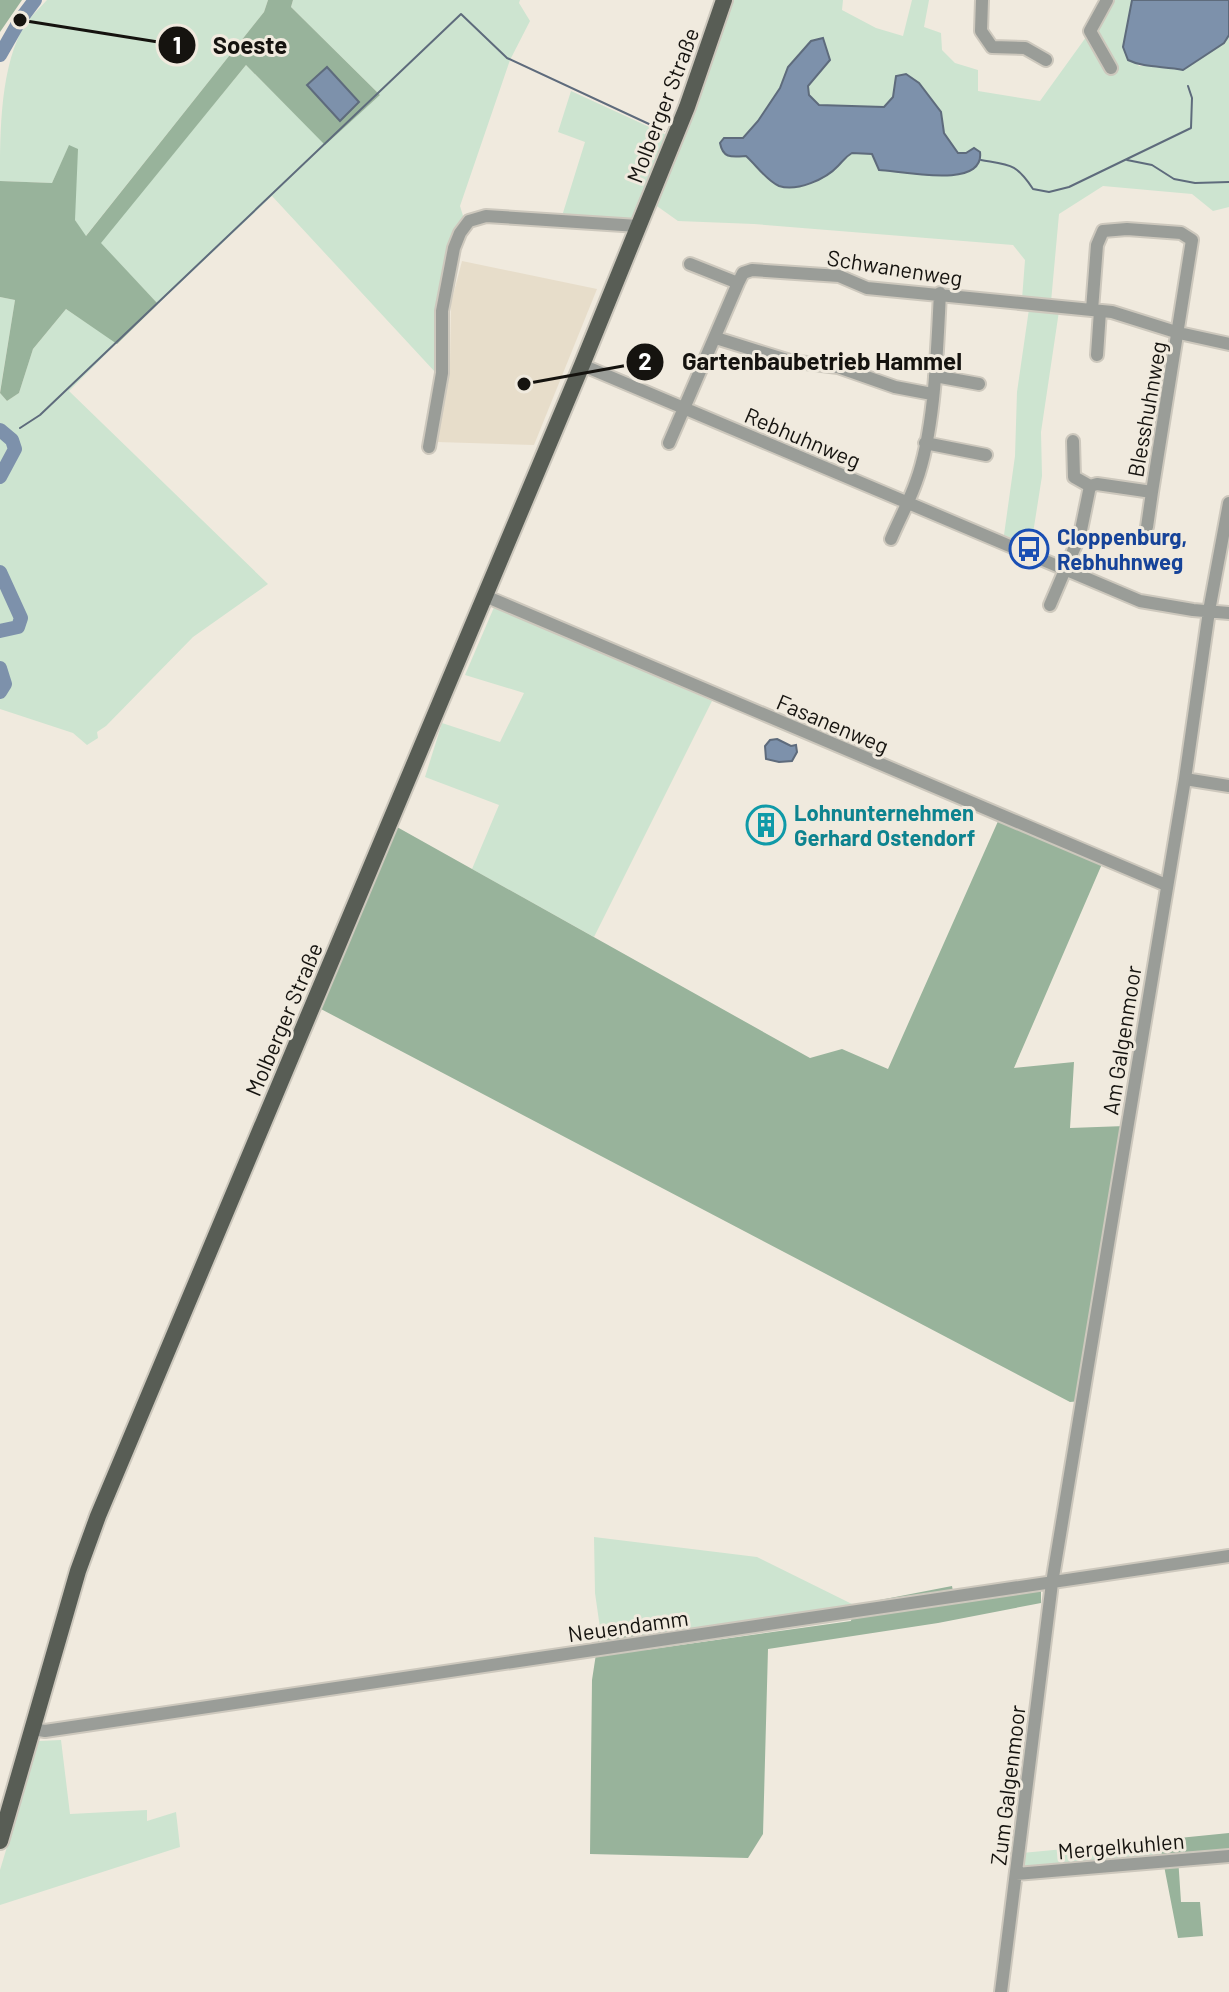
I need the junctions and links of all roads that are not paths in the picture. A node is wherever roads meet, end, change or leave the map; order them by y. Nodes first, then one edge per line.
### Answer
1 (724, 0) edge
2 (982, 0) edge
3 (1107, 0) edge
4 (1046, 60) dead end
5 (1111, 68) dead end
6 (638, 226) junction
7 (690, 264) dead end
8 (738, 283) junction
9 (940, 293) junction
10 (1096, 310) junction
11 (1179, 333) junction
12 (716, 338) junction
13 (1229, 344) edge
14 (1097, 355) dead end
15 (582, 365) junction
16 (935, 376) junction
17 (979, 384) dead end
18 (932, 394) junction
19 (684, 408) junction
20 (1073, 441) dead end
21 (669, 443) dead end
22 (925, 443) junction
23 (429, 447) dead end
24 (986, 455) dead end
25 (1090, 486) junction
26 (1152, 492) junction
27 (907, 503) junction
28 (1229, 503) edge
29 (1147, 527) dead end
30 (891, 539) dead end
31 (1065, 570) junction
32 (485, 596) junction
33 (1050, 605) dead end
34 (1209, 611) junction
35 (1229, 613) edge
36 (1185, 779) junction
37 (1229, 786) edge
38 (1166, 885) junction
39 (1229, 1556) edge
40 (1052, 1583) junction
41 (33, 1729) junction
42 (0, 1841) edge
43 (1229, 1856) edge
44 (1016, 1874) junction
45 (1001, 1992) edge

1 - 6 main road, Molberger Straße
2 - 4 street
3 - 5 street
6 - 15 main road, Molberger Straße
6 - 23 street
7 - 8 street
8 - 9 street, Schwanenweg
8 - 12 street
9 - 10 street, Schwanenweg
9 - 16 street
10 - 11 street, Schwanenweg
10 - 11 street, Blesshuhnweg
10 - 14 street
11 - 13 street, Schwanenweg
11 - 26 street, Blesshuhnweg
12 - 18 street
12 - 19 street
15 - 19 street, Rebhuhnweg
15 - 32 main road, Molberger Straße
16 - 17 street
16 - 18 street
18 - 22 street
19 - 21 street
19 - 27 street, Rebhuhnweg
20 - 25 street
22 - 24 street
22 - 27 street
25 - 26 street, Blesshuhnweg
25 - 31 street
26 - 29 street, Blesshuhnweg
27 - 30 street
27 - 31 street, Rebhuhnweg
28 - 34 street, Am Galgenmoor
31 - 33 street
31 - 34 street, Rebhuhnweg
32 - 38 street, Fasanenweg
32 - 41 main road, Molberger Straße
34 - 35 street, Rebhuhnweg
34 - 36 street, Am Galgenmoor
36 - 37 street
36 - 38 street, Am Galgenmoor
38 - 40 street, Am Galgenmoor
39 - 40 street, Neuendamm
40 - 41 street, Neuendamm
40 - 44 street, Zum Galgenmoor
41 - 42 main road, Molberger Straße
43 - 44 street, Mergelkuhlen
44 - 45 street, Zum Galgenmoor

